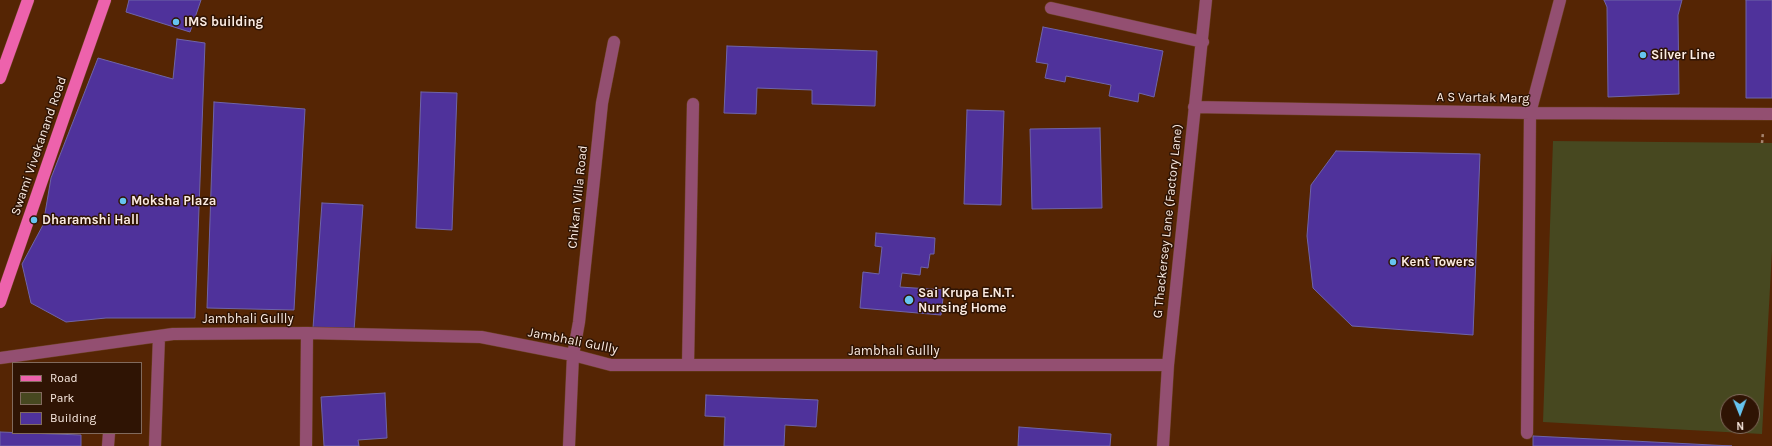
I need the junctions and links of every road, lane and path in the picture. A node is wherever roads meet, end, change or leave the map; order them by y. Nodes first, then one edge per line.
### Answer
1 (28, 0) edge
2 (105, 0) edge
3 (1206, 0) edge
4 (1560, 0) edge
5 (1051, 8) dead end
6 (614, 42) dead end
7 (1203, 42) junction
8 (0, 78) edge
9 (693, 104) dead end
10 (1194, 107) junction
11 (1530, 113) junction
12 (1772, 114) edge
13 (0, 302) edge
14 (308, 333) junction
15 (159, 336) junction
16 (574, 355) junction
17 (0, 358) edge
18 (688, 365) junction
19 (1168, 365) junction
20 (1527, 432) dead end
21 (109, 434) edge
22 (108, 446) edge
23 (155, 446) edge
24 (306, 446) edge
25 (569, 446) edge
26 (1163, 446) edge

1 - 8 main road
2 - 13 main road, Swami Vivekanand Road
3 - 7 street, G Thackersey Lane (Factory Lane)
4 - 11 street
5 - 7 street
6 - 16 street, Chikan Villa Road
7 - 10 street, G Thackersey Lane (Factory Lane)
9 - 18 street
10 - 11 street, A S Vartak Marg
10 - 19 street, G Thackersey Lane (Factory Lane)
11 - 12 street, A S Vartak Marg
11 - 20 street
14 - 15 street, Jambhali Gullly
14 - 16 street, Jambhali Gullly
14 - 24 street
15 - 17 street, Jambhali Gullly
15 - 23 street
16 - 18 street, Jambhali Gullly
16 - 25 street, Chikan Villa Road
18 - 19 street, Jambhali Gullly
19 - 26 street, G Thackersey Lane (Factory Lane)
21 - 22 street

